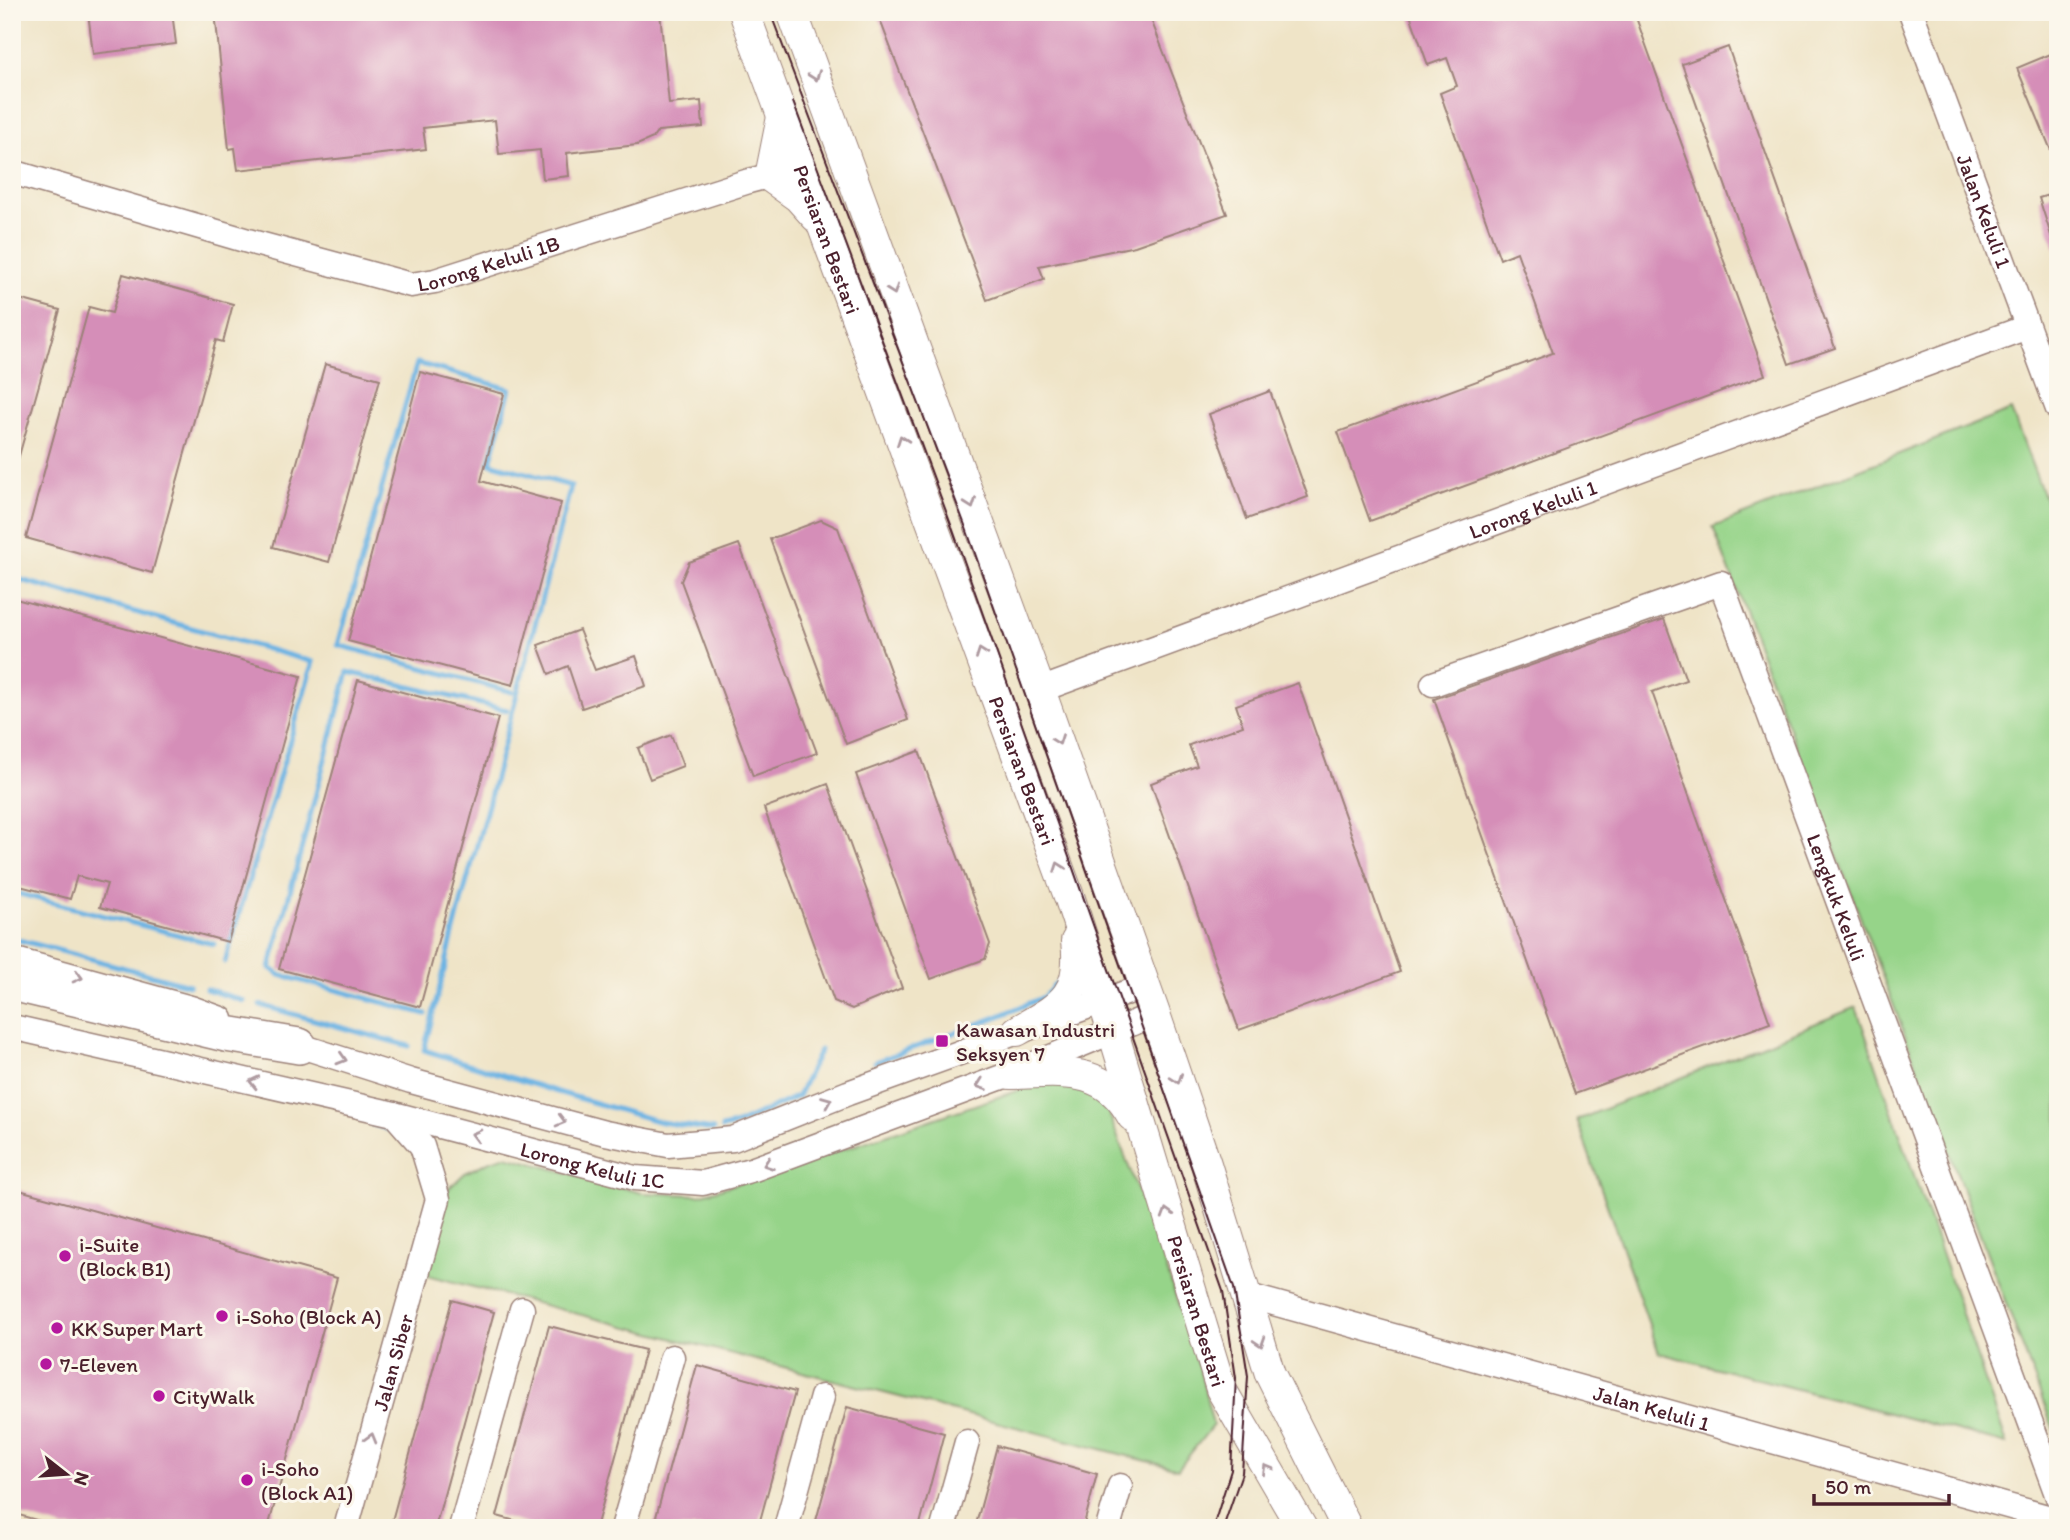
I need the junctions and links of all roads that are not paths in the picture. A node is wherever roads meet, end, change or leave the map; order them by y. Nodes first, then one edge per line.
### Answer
1 (744, 12) edge
2 (792, 12) edge
3 (1911, 12) edge
4 (782, 117) junction
5 (801, 167) junction
6 (12, 172) edge
7 (770, 177) junction
8 (824, 226) junction
9 (2027, 327) junction
10 (2058, 409) edge
11 (1433, 684) dead end
12 (1040, 690) junction
13 (1070, 899) junction
14 (12, 959) edge
15 (12, 983) edge
16 (1145, 986) junction
17 (1104, 1001) junction
18 (1155, 1014) junction
19 (12, 1027) edge
20 (1017, 1031) junction
21 (1113, 1032) junction
22 (299, 1046) junction
23 (1010, 1074) junction
24 (394, 1114) junction
25 (1150, 1157) junction
26 (1245, 1295) junction
27 (522, 1309) dead end
28 (672, 1357) dead end
29 (822, 1397) dead end
30 (967, 1442) dead end
31 (1323, 1481) junction
32 (1121, 1486) dead end
33 (2058, 1497) edge
34 (2058, 1520) edge
35 (346, 1528) edge
36 (461, 1528) edge
37 (623, 1528) edge
38 (786, 1528) edge
39 (943, 1528) edge
40 (1108, 1528) edge
41 (1302, 1528) edge
42 (1333, 1528) edge
43 (1348, 1528) edge

1 - 4 main road, Persiaran Bestari
2 -> 12 main road, Persiaran Bestari
3 - 9 street, Jalan Keluli 1
4 - 5 main road, Persiaran Bestari
4 - 7 main road
5 - 7 street, Lorong Keluli 1B
5 - 8 main road, Persiaran Bestari
6 - 7 street, Lorong Keluli 1B
7 - 8 main road
13 -> 8 main road, Persiaran Bestari
9 - 10 street, Jalan Keluli 1
9 - 12 street, Lorong Keluli 1
11 - 33 street, Lengkuk Keluli
12 -> 16 main road, Persiaran Bestari
13 - 17 main road, Persiaran Bestari
13 - 20 main road
14 -> 22 street, Lorong Keluli 1C
15 - 22 highway
16 - 17 street, Lorong Keluli 1C
16 - 18 main road, Persiaran Bestari
17 - 20 street, Lorong Keluli 1C
17 - 21 main road, Persiaran Bestari
18 - 21 street, Lorong Keluli 1C
18 -> 26 main road, Persiaran Bestari
24 -> 19 street, Lorong Keluli 1C
22 -> 20 street, Lorong Keluli 1C
21 - 23 street, Lorong Keluli 1C
21 - 25 main road, Persiaran Bestari
23 -> 24 street, Lorong Keluli 1C
23 - 25 main road
35 -> 24 street, Jalan Siber
41 -> 25 main road, Persiaran Bestari
26 -> 31 main road, Persiaran Bestari
26 - 34 street, Jalan Keluli 1
27 - 36 street
28 - 37 street
29 - 38 street
30 - 39 street
31 - 42 main road
31 - 43 main road, Persiaran Bestari
32 - 40 street

